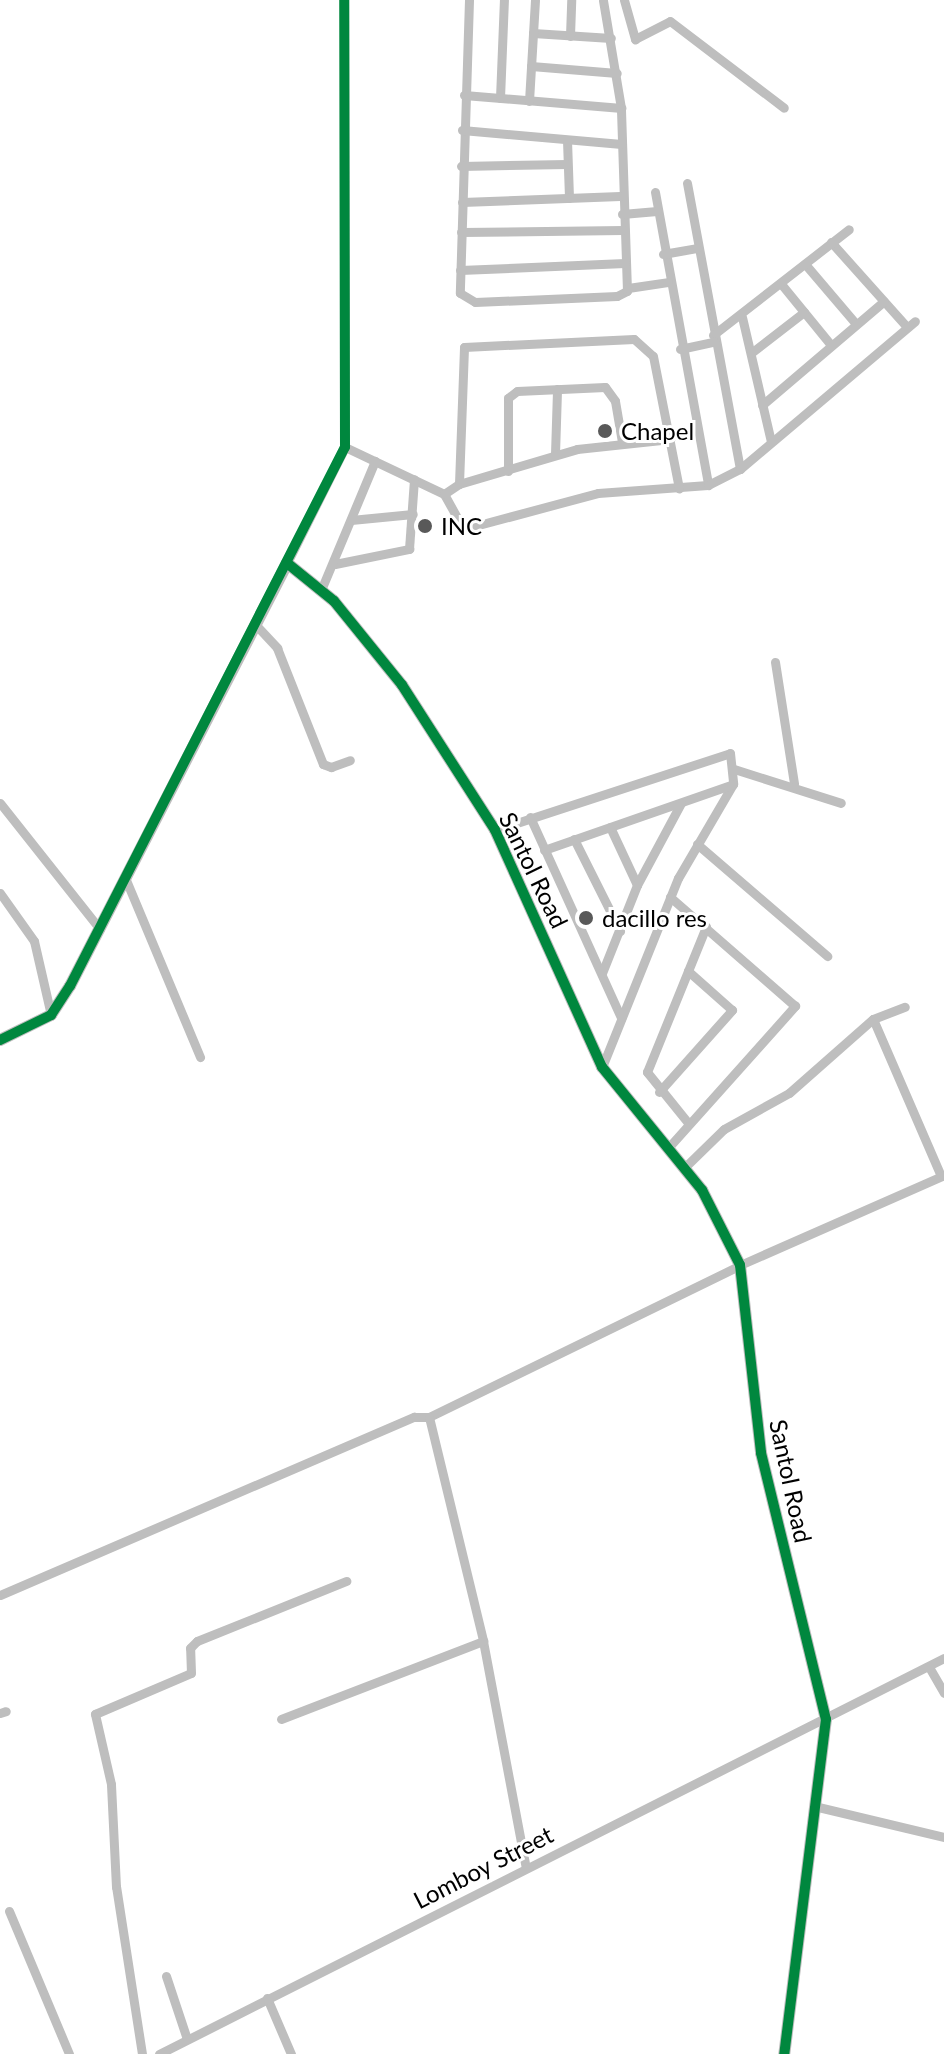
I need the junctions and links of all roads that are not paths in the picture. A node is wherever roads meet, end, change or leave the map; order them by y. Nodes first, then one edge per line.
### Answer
1 (344, 0) edge
2 (469, 0) edge
3 (504, 0) edge
4 (535, 0) edge
5 (571, 0) edge
6 (603, 0) edge
7 (624, 0) edge
8 (533, 33) junction
9 (570, 36) junction
10 (611, 38) junction
11 (531, 66) junction
12 (617, 73) junction
13 (464, 95) junction
14 (500, 98) junction
15 (529, 101) junction
16 (621, 108) junction
17 (784, 108) dead end
18 (462, 130) junction
19 (567, 140) junction
20 (621, 144) junction
21 (567, 164) junction
22 (461, 166) junction
23 (687, 183) dead end
24 (655, 192) dead end
25 (620, 196) junction
26 (569, 198) junction
27 (462, 202) junction
28 (657, 211) junction
29 (622, 214) junction
30 (849, 229) dead end
31 (623, 230) junction
32 (461, 232) junction
33 (831, 242) junction
34 (696, 248) junction
35 (663, 254) junction
36 (625, 263) junction
37 (805, 264) junction
38 (460, 270) junction
39 (668, 282) junction
40 (782, 285) junction
41 (628, 288) junction
42 (884, 301) junction
43 (804, 312) junction
44 (742, 317) junction
45 (856, 324) junction
46 (713, 339) junction
47 (831, 345) junction
48 (680, 349) junction
49 (751, 353) junction
50 (557, 389) junction
51 (762, 405) junction
52 (670, 439) junction
53 (622, 442) junction
54 (771, 442) junction
55 (345, 447) junction
56 (555, 454) junction
57 (375, 461) junction
58 (740, 469) junction
59 (508, 471) junction
60 (414, 479) junction
61 (459, 484) junction
62 (708, 485) junction
63 (679, 488) junction
64 (444, 494) junction
65 (413, 514) junction
66 (351, 520) junction
67 (287, 563) junction
68 (335, 564) junction
69 (321, 590) junction
70 (255, 624) junction
71 (775, 662) dead end
72 (350, 760) dead end
73 (734, 769) junction
74 (733, 784) junction
75 (794, 784) junction
76 (0, 803) edge
77 (681, 803) junction
78 (841, 803) dead end
79 (530, 817) junction
80 (610, 827) junction
81 (495, 830) junction
82 (574, 839) junction
83 (697, 844) junction
84 (544, 850) junction
85 (126, 880) junction
86 (637, 885) junction
87 (0, 893) edge
88 (670, 897) junction
89 (706, 927) junction
90 (100, 929) junction
91 (620, 931) junction
92 (827, 956) dead end
93 (688, 971) junction
94 (602, 973) junction
95 (905, 1007) dead end
96 (51, 1015) junction
97 (621, 1018) junction
98 (873, 1019) junction
99 (0, 1040) edge
100 (200, 1057) dead end
101 (602, 1067) junction
102 (659, 1092) junction
103 (689, 1124) junction
104 (668, 1148) junction
105 (685, 1167) junction
106 (942, 1175) edge
107 (740, 1265) junction
108 (429, 1417) junction
109 (346, 1581) dead end
110 (0, 1595) edge
111 (483, 1641) junction
112 (944, 1658) edge
113 (929, 1667) junction
114 (944, 1693) edge
115 (281, 1719) dead end
116 (826, 1719) junction
117 (814, 1806) junction
118 (944, 1837) edge
119 (526, 1868) junction
120 (9, 1911) dead end
121 (166, 1976) dead end
122 (267, 1998) junction
123 (187, 2039) junction
124 (69, 2054) edge
125 (142, 2054) edge
126 (159, 2054) edge
127 (291, 2054) edge
128 (784, 2054) edge

1 - 55 street
2 - 13 street
3 - 14 street
4 - 8 street
5 - 9 street
6 - 10 street
7 - 17 street
8 - 9 street
8 - 11 street
9 - 10 street
10 - 12 street
11 - 12 street
11 - 15 street
12 - 16 street
13 - 14 street
13 - 18 street
14 - 15 street
15 - 16 street
16 - 20 street
18 - 19 street
18 - 22 street
19 - 20 street
19 - 21 street
20 - 25 street
21 - 22 street
21 - 26 street
22 - 27 street
23 - 34 street
24 - 28 street
25 - 26 street
25 - 29 street
26 - 27 street
27 - 32 street
28 - 29 street
28 - 35 street
29 - 31 street
30 - 33 street
31 - 32 street
31 - 36 street
32 - 38 street
33 - 37 street
33 - 42 street
34 - 35 street
34 - 46 street
35 - 39 street
36 - 38 street
36 - 41 street
37 - 40 street
37 - 45 street
38 - 41 street
39 - 41 street
39 - 48 street
40 - 43 street
40 - 44 street
42 - 45 street
42 - 54 street
43 - 47 street
43 - 49 street
44 - 46 street
44 - 49 street
45 - 47 street
46 - 48 street
46 - 58 street
47 - 51 street
48 - 62 street
49 - 51 street
50 - 53 street
50 - 56 street
50 - 59 street
51 - 54 street
52 - 53 street
52 - 61 street
52 - 63 street
53 - 56 street
54 - 58 street
55 - 57 street
55 - 67 street
56 - 59 street
57 - 60 street
57 - 66 street
58 - 62 street
59 - 61 street
60 - 64 street
60 - 65 street
61 - 64 street
62 - 63 street
63 - 64 street
65 - 66 street
65 - 68 street
66 - 68 street
67 - 69 street, Santol Road
67 - 70 street
68 - 69 street
69 - 81 street, Santol Road
70 - 72 street
70 - 85 street
71 - 75 street
73 - 74 street
73 - 75 street
73 - 79 street
74 - 77 street
74 - 83 street
75 - 78 street
76 - 90 street
77 - 80 street
77 - 86 street
79 - 81 street
79 - 84 street
80 - 82 street
80 - 86 street
81 - 101 street, Santol Road
82 - 84 street
82 - 91 street
83 - 88 street
83 - 92 street
84 - 94 street
85 - 90 street
85 - 100 street
86 - 91 street
87 - 96 street
88 - 89 street
88 - 97 street
89 - 93 street
89 - 103 street
90 - 96 street
91 - 94 street
93 - 102 street
93 - 102 street
94 - 97 street
95 - 98 street
96 - 99 street
97 - 101 street
98 - 105 street
98 - 106 street
101 - 104 street, Santol Road
102 - 103 street
103 - 104 street
104 - 105 street, Santol Road
105 - 107 street, Santol Road
106 - 107 street
107 - 108 street
107 - 116 street, Santol Road
108 - 110 street
108 - 111 street
109 - 125 street
111 - 115 street
111 - 119 street
112 - 113 street
113 - 114 street
113 - 116 street
116 - 117 street
116 - 119 street, Lomboy Street
117 - 118 street
117 - 128 street
119 - 122 street, Lomboy Street
120 - 124 street
121 - 123 street
122 - 123 street, Lomboy Street
122 - 127 street
123 - 126 street, Lomboy Street

